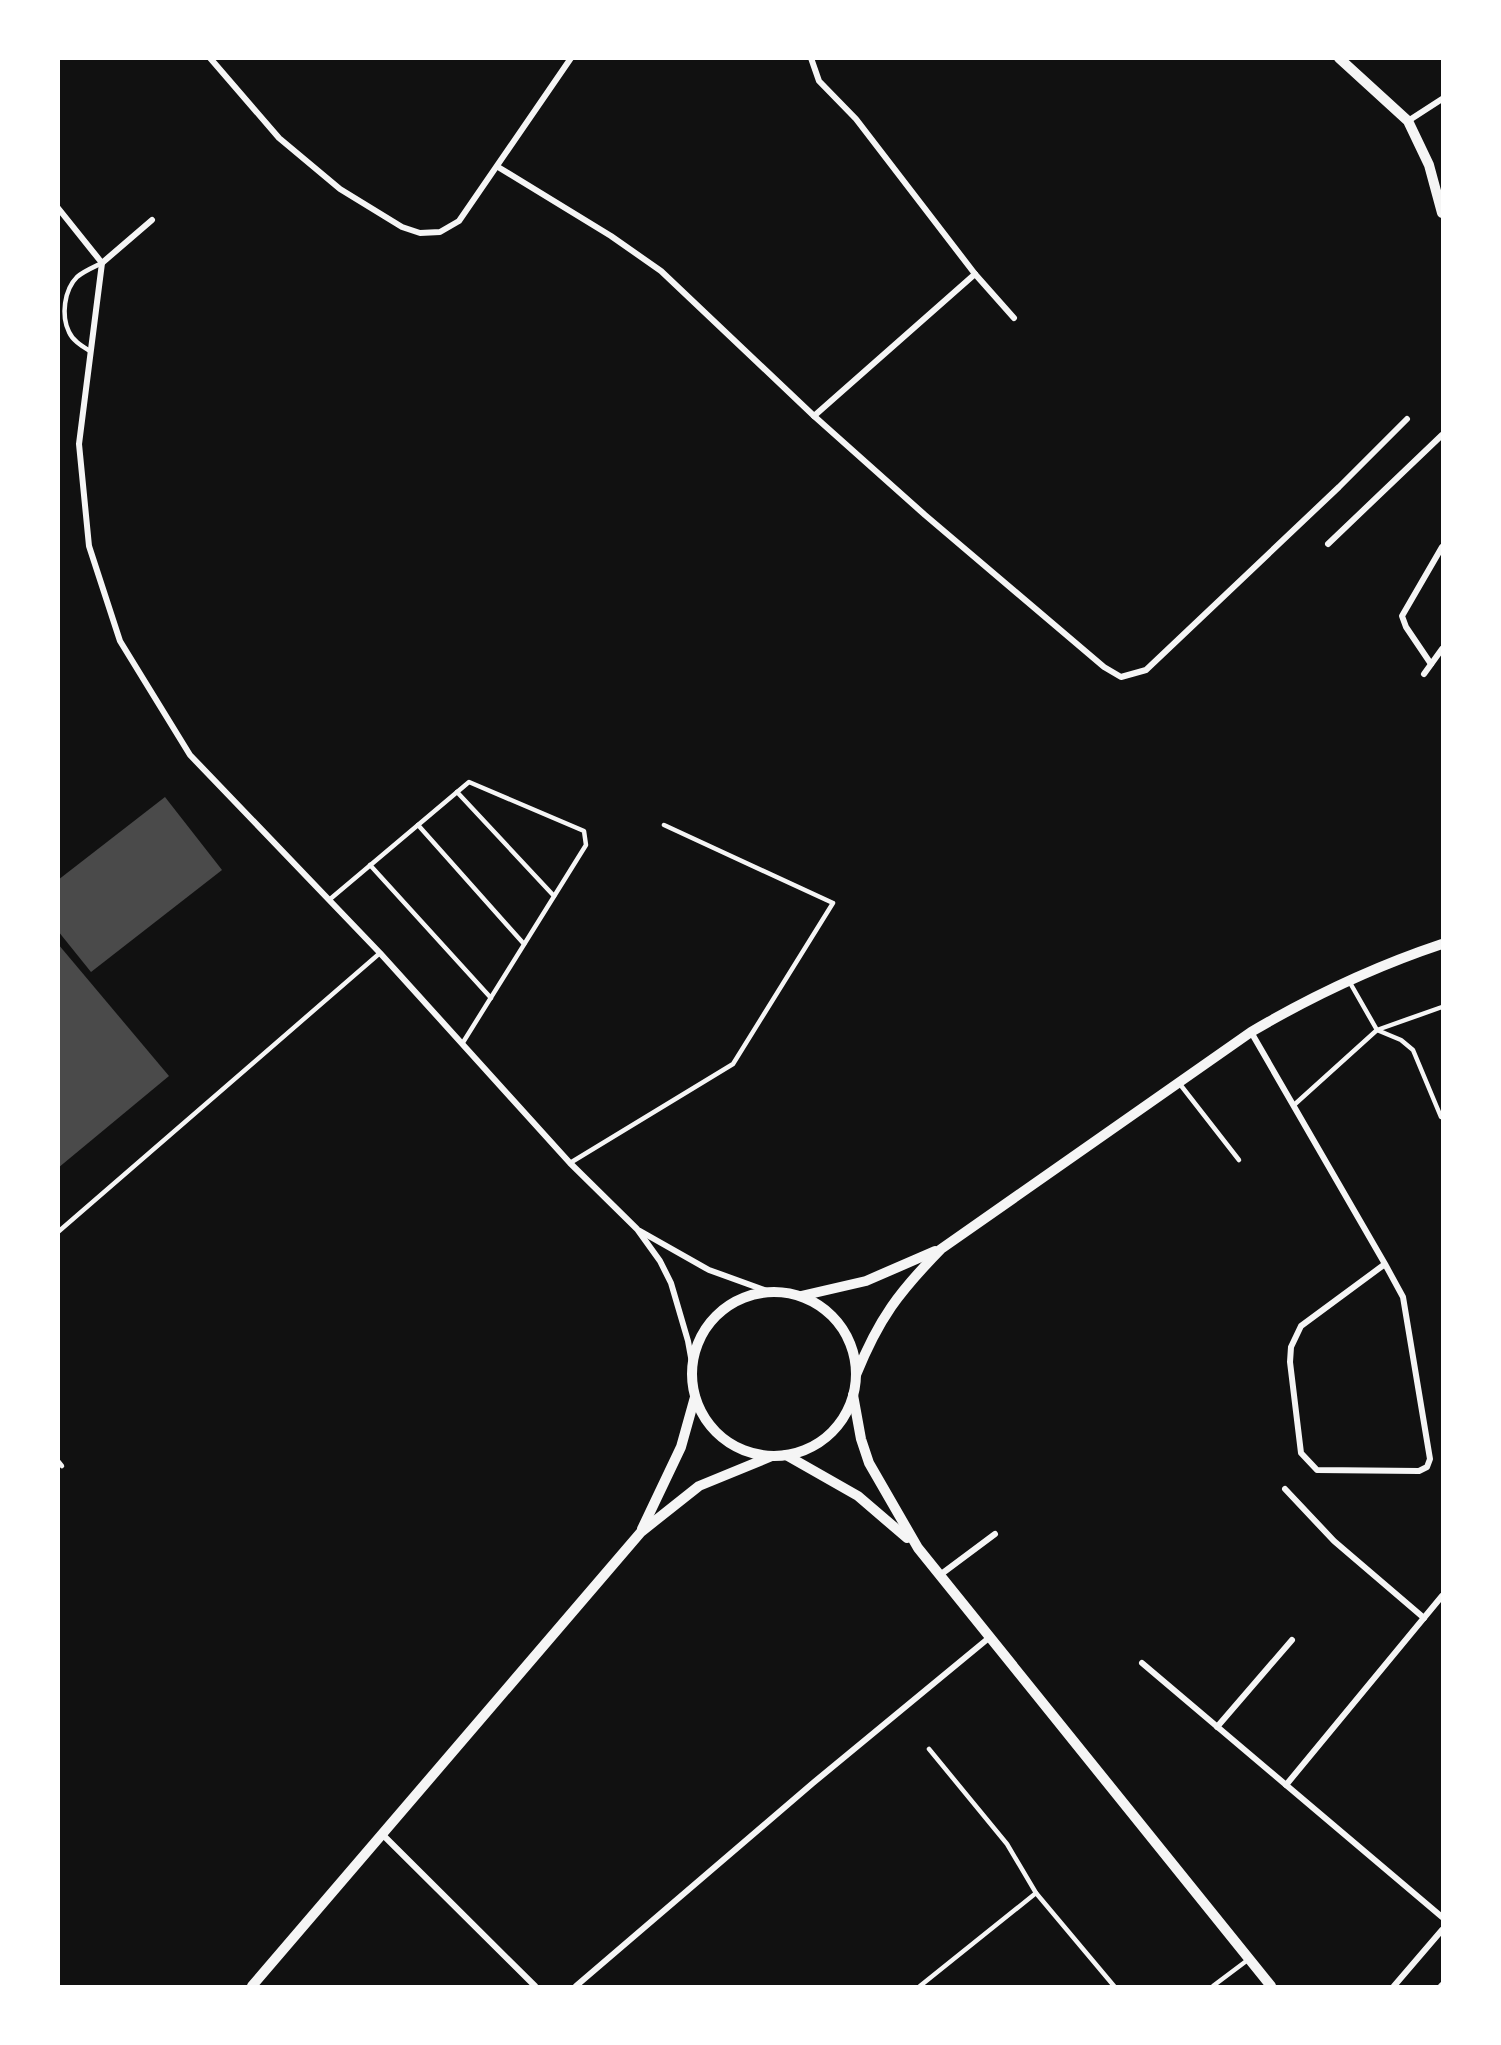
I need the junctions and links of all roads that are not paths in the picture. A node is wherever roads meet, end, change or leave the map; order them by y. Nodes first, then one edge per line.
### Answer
1 (210, 58) edge
2 (571, 58) edge
3 (811, 58) edge
4 (1339, 58) edge
5 (1443, 99) edge
6 (1408, 122) junction
7 (498, 167) junction
8 (58, 208) edge
9 (1443, 213) edge
10 (152, 220) dead end
11 (102, 263) junction
12 (975, 274) junction
13 (1014, 318) dead end
14 (90, 351) junction
15 (814, 416) junction
16 (1407, 419) dead end
17 (1443, 435) edge
18 (1328, 544) dead end
19 (1443, 547) edge
20 (1443, 649) edge
21 (1431, 664) junction
22 (1424, 674) dead end
23 (457, 792) junction
24 (418, 825) junction
25 (664, 825) dead end
26 (370, 865) junction
27 (554, 896) junction
28 (329, 900) junction
29 (524, 944) junction
30 (1443, 944) edge
31 (380, 953) junction
32 (1349, 981) junction
33 (491, 998) junction
34 (1443, 1007) edge
35 (1377, 1030) junction
36 (1251, 1032) junction
37 (462, 1044) junction
38 (1179, 1083) junction
39 (1294, 1105) junction
40 (1441, 1117) edge
41 (1239, 1160) dead end
42 (570, 1163) junction
43 (637, 1229) junction
44 (58, 1232) edge
45 (941, 1249) junction
46 (1385, 1264) junction
47 (770, 1292) junction
48 (801, 1296) junction
49 (692, 1363) junction
50 (856, 1374) junction
51 (854, 1395) junction
52 (695, 1398) junction
53 (786, 1455) junction
54 (772, 1456) junction
55 (1285, 1489) dead end
56 (640, 1532) junction
57 (995, 1534) dead end
58 (918, 1548) junction
59 (940, 1575) junction
60 (1443, 1596) edge
61 (1424, 1618) junction
62 (990, 1637) junction
63 (1292, 1640) dead end
64 (1142, 1663) dead end
65 (1217, 1726) junction
66 (929, 1749) dead end
67 (1286, 1785) junction
68 (382, 1833) junction
69 (1036, 1893) junction
70 (1443, 1917) edge
71 (1443, 1930) edge
72 (1249, 1959) junction
73 (1267, 1985) edge
74 (252, 1986) edge
75 (535, 1986) edge
76 (576, 1986) edge
77 (920, 1986) edge
78 (1114, 1986) edge
79 (1212, 1986) edge
80 (1394, 1986) edge

1 - 7 street
2 - 7 street
3 - 12 street
4 - 6 street
5 - 6 street
6 - 9 street
7 - 15 street
8 - 11 street
10 - 11 street
11 - 14 street
11 - 14 lane
12 - 13 street
12 - 15 street
14 - 28 street
15 - 16 street
17 - 18 street
19 - 21 street
20 - 21 street
21 - 22 street
23 - 24 lane
23 - 27 lane
23 - 27 lane
24 - 26 lane
24 - 29 lane
25 - 42 lane
26 - 28 lane
26 - 33 lane
27 - 29 lane
28 - 31 street
29 - 33 lane
30 - 32 street
31 - 37 street
31 - 44 lane
32 - 35 lane
32 - 36 street
33 - 37 lane
34 - 35 lane
35 - 39 lane
35 - 40 lane
36 - 38 street
36 - 39 street
37 - 42 street
38 - 41 lane
38 - 45 street
39 - 46 street
42 - 43 street
43 - 47 street
43 - 49 street
45 - 48 street
45 - 50 street
46 - 46 street
47 - 48 street
47 - 49 street
48 - 50 street
49 - 52 street
50 - 51 street
51 - 53 street
51 - 58 street
52 - 54 street
52 - 56 street
53 - 54 street
53 - 58 street
54 - 56 street
55 - 61 street
56 - 68 street
57 - 59 street
58 - 59 street
59 - 62 street
60 - 61 street
61 - 67 street
62 - 72 street
62 - 76 street
63 - 65 street
64 - 65 street
65 - 67 street
66 - 69 lane
67 - 70 street
68 - 74 street
68 - 75 street
69 - 77 lane
69 - 78 lane
71 - 80 street
72 - 73 street
72 - 79 lane

